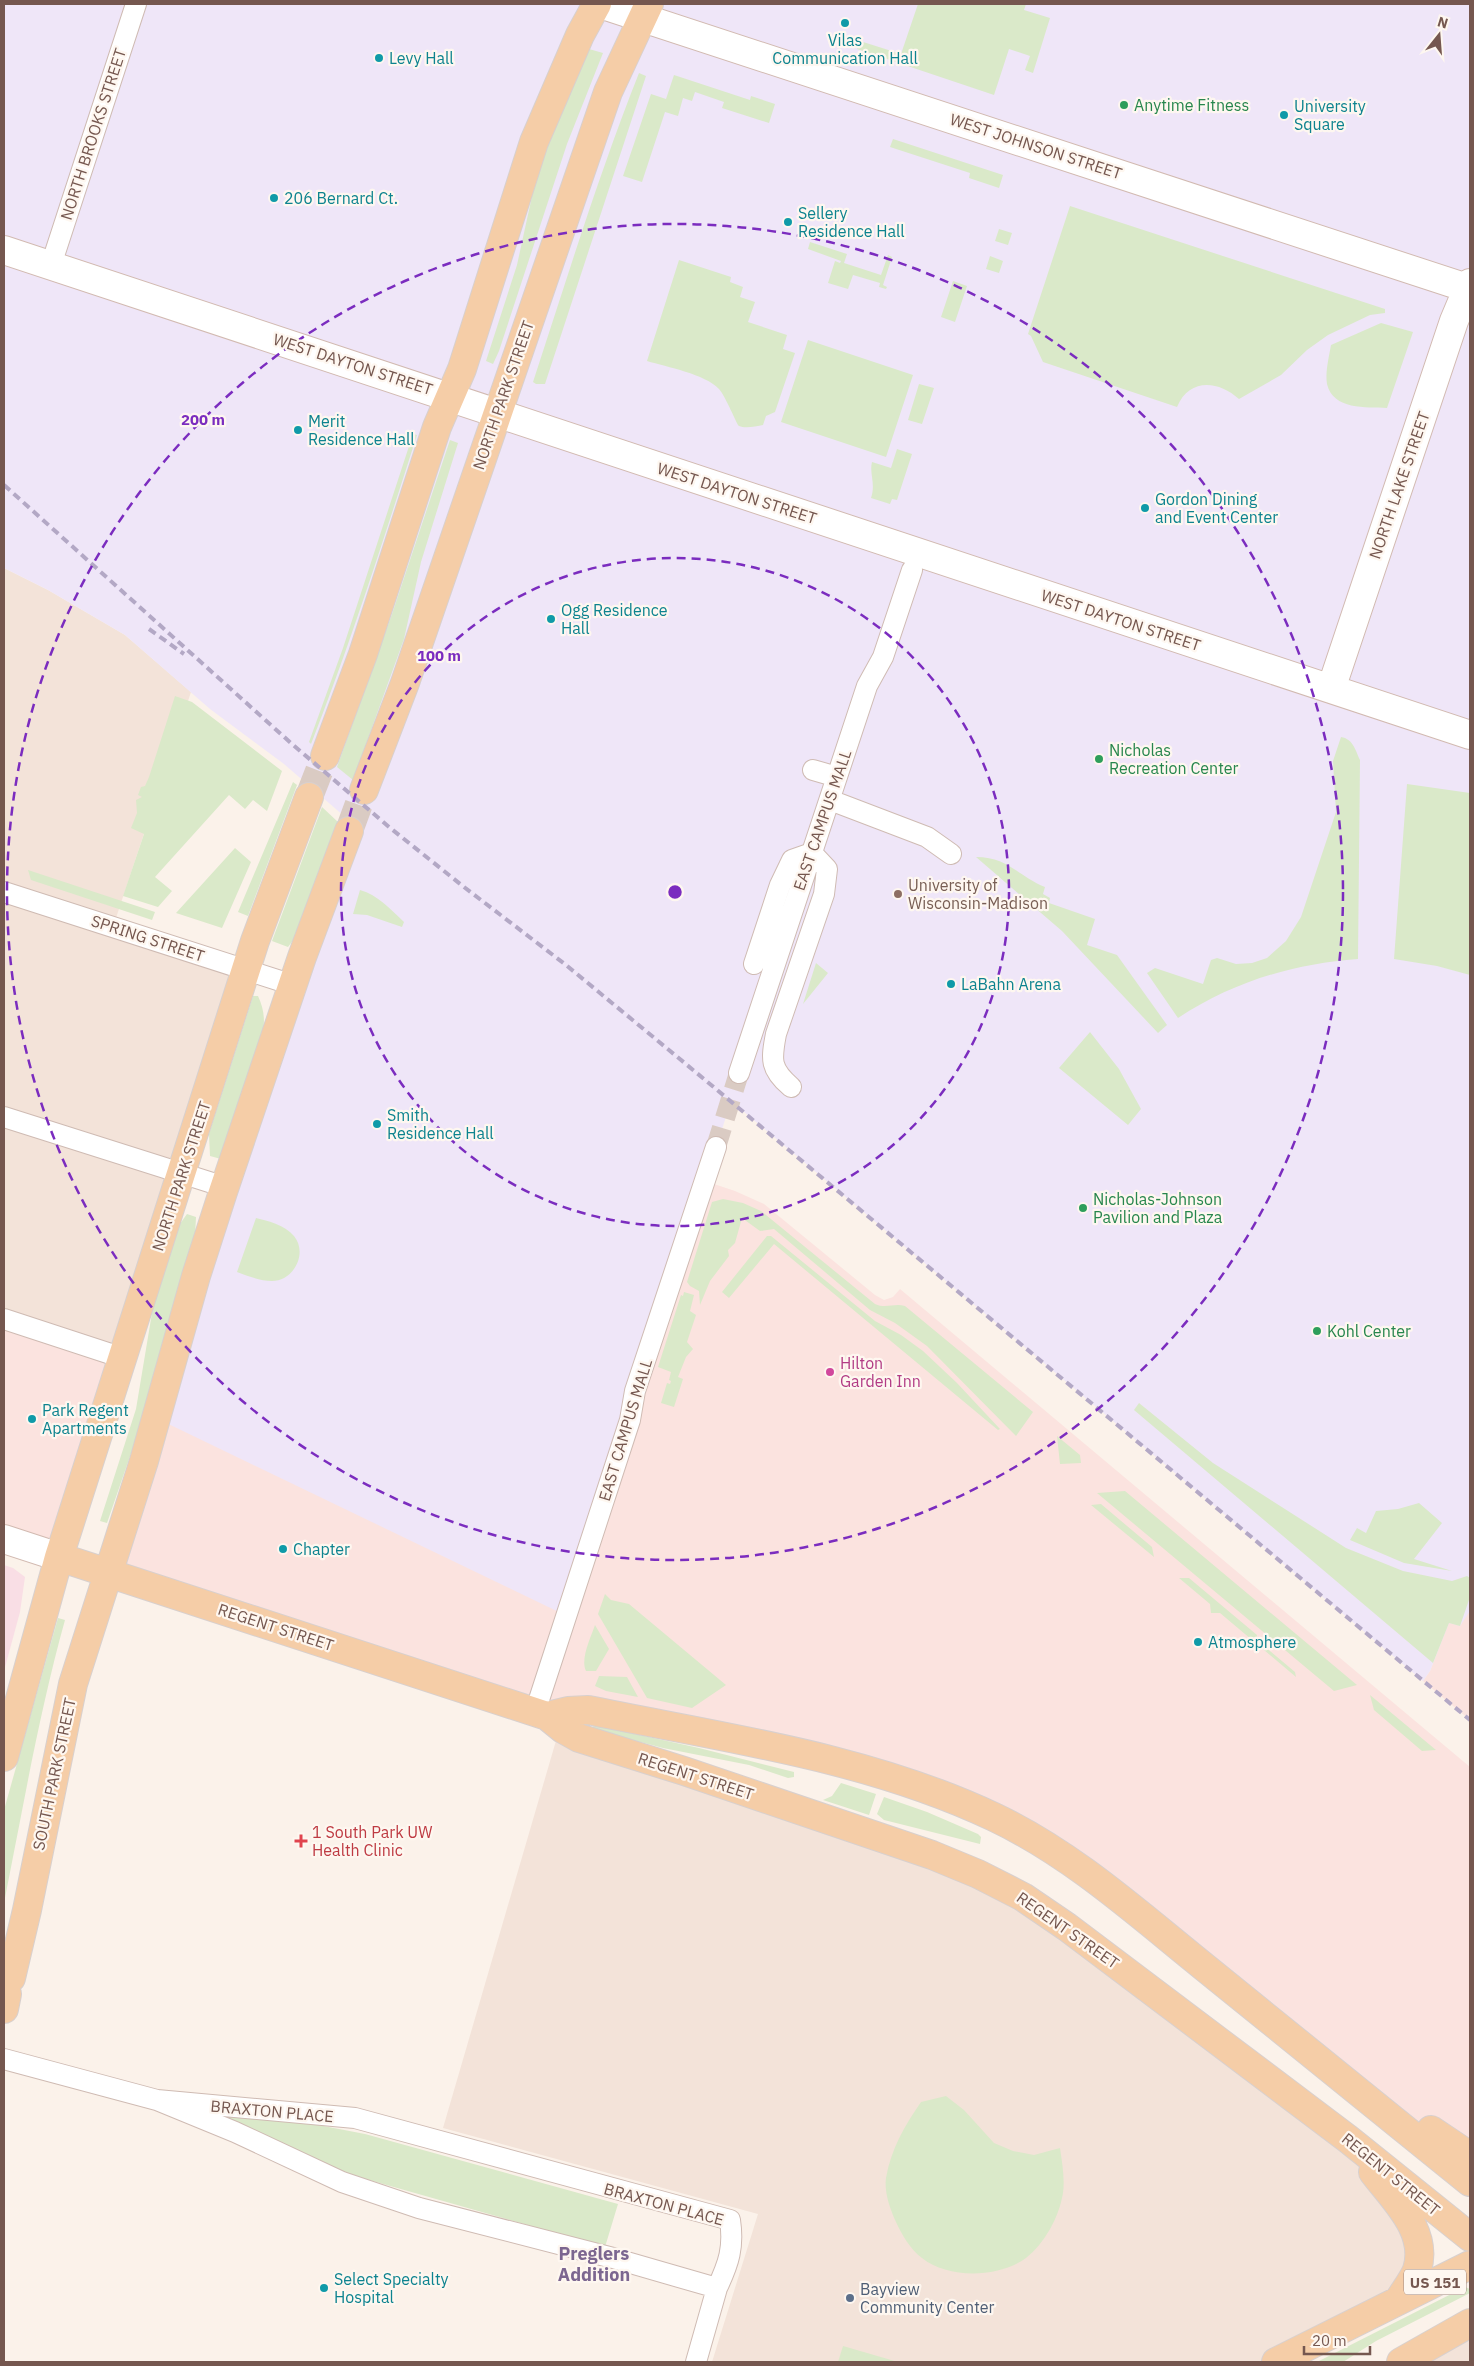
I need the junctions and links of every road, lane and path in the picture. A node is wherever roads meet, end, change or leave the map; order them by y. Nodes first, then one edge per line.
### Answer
1 (136, 4) edge
2 (599, 4) edge
3 (646, 10) edge
4 (4, 250) edge
5 (51, 265) junction
6 (1470, 287) edge
7 (451, 396) junction
8 (496, 414) junction
9 (912, 570) dead end
10 (1330, 689) junction
11 (1470, 735) edge
12 (325, 756) tunnel mouth
13 (812, 770) dead end
14 (837, 778) junction
15 (364, 790) tunnel mouth
16 (309, 797) tunnel mouth
17 (830, 800) junction
18 (349, 832) tunnel mouth
19 (812, 853) junction
20 (952, 854) dead end
21 (4, 892) edge
22 (754, 964) dead end
23 (246, 969) junction
24 (293, 985) junction
25 (739, 1073) tunnel mouth
26 (791, 1087) dead end
27 (4, 1117) edge
28 (716, 1147) tunnel mouth
29 (182, 1172) junction
30 (225, 1187) junction
31 (4, 1319) edge
32 (123, 1358) junction
33 (4, 1539) edge
34 (58, 1557) junction
35 (109, 1573) junction
36 (541, 1714) junction
37 (4, 1758) edge
38 (7, 1994) edge
39 (1306, 2048) junction
40 (4, 2058) edge
41 (157, 2100) junction
42 (1348, 2139) junction
43 (1470, 2156) edge
44 (1470, 2182) edge
45 (1470, 2238) edge
46 (1470, 2265) edge
47 (717, 2288) junction
48 (1399, 2300) junction
49 (1470, 2323) edge
50 (696, 2362) edge
51 (1276, 2362) edge
52 (1401, 2362) edge

1 - 5 street, NORTH BROOKS STREET
2 - 3 street, WEST JOHNSON STREET
2 - 7 main road
3 - 6 street, WEST JOHNSON STREET
3 - 8 main road, NORTH PARK STREET
4 - 5 street, WEST DAYTON STREET
5 - 7 street, WEST DAYTON STREET
6 - 10 street, NORTH LAKE STREET
7 - 8 street, WEST DAYTON STREET
7 - 12 main road
8 - 10 street, WEST DAYTON STREET
8 - 15 main road, NORTH PARK STREET
9 - 14 street, EAST CAMPUS MALL
10 - 11 street, WEST DAYTON STREET
13 - 14 street
14 - 17 street, EAST CAMPUS MALL
16 - 23 main road, NORTH PARK STREET
17 - 19 street, EAST CAMPUS MALL
17 - 20 street
18 - 24 main road
19 - 22 street
19 - 25 street, EAST CAMPUS MALL
19 - 26 street
21 - 23 street, SPRING STREET
23 - 24 street, SPRING STREET
23 - 29 main road, NORTH PARK STREET
24 - 30 main road
27 - 29 street
28 - 36 street, EAST CAMPUS MALL
29 - 30 street
29 - 32 main road, NORTH PARK STREET
30 - 35 main road
31 - 32 street
32 - 34 main road, NORTH PARK STREET
33 - 34 street, REGENT STREET
34 - 35 main road, REGENT STREET
34 - 37 main road
35 - 36 main road, REGENT STREET
35 - 38 main road, SOUTH PARK STREET
36 - 39 main road, REGENT STREET
36 - 42 main road, REGENT STREET
39 - 43 main road
39 - 44 main road, REGENT STREET
40 - 41 street, BRAXTON PLACE
41 - 47 street, BRAXTON PLACE
41 - 47 street, BRAXTON PLACE
42 - 45 main road, REGENT STREET
42 - 48 main road
46 - 48 main road, US 151
47 - 50 street
48 - 51 main road, US 151
49 - 52 main road

